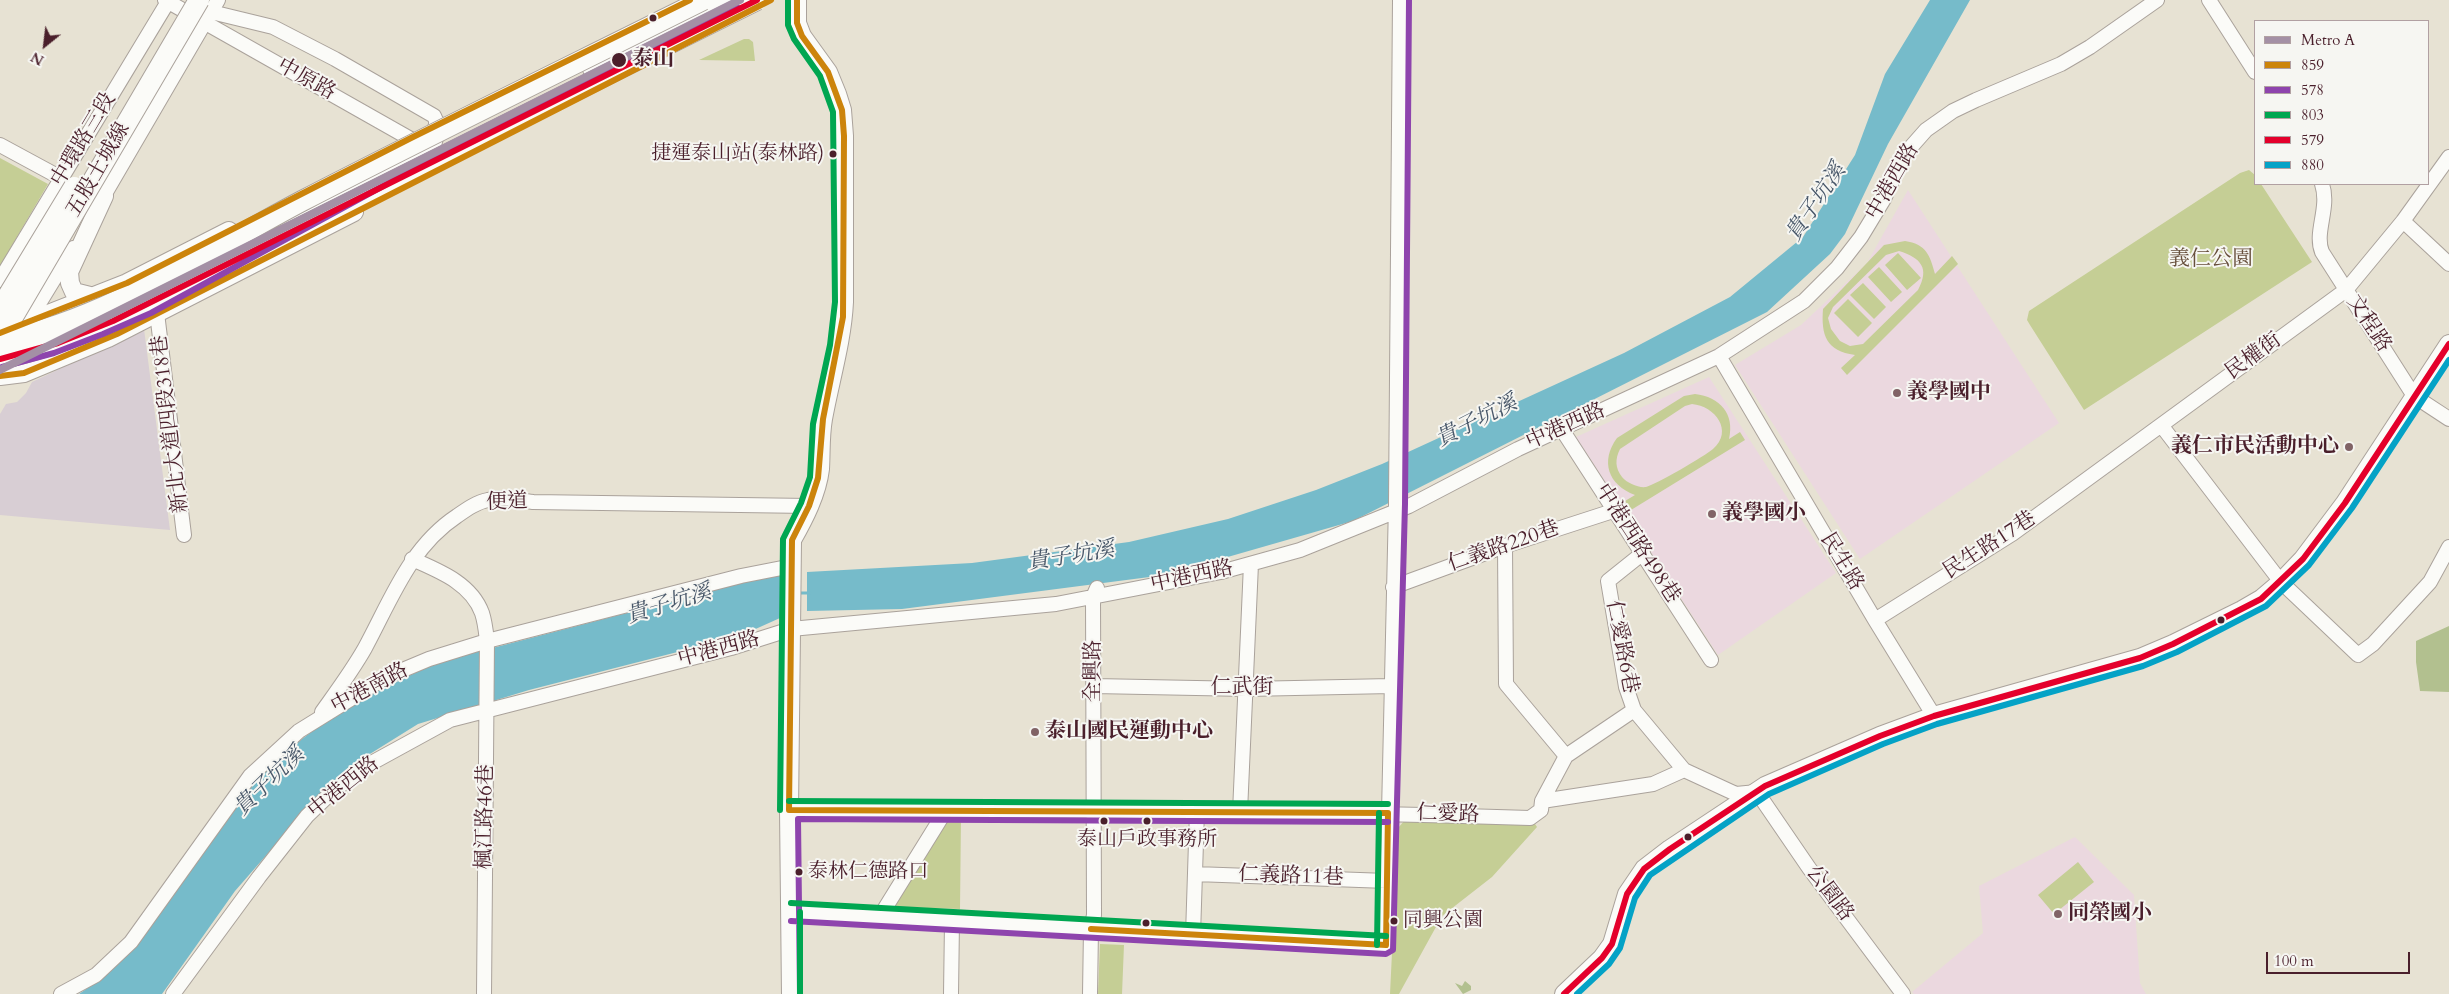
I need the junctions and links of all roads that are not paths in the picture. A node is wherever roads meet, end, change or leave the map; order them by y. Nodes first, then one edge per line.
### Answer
1 (690, 0) edge
2 (703, 0) edge
3 (734, 0) edge
4 (757, 0) edge
5 (771, 0) edge
6 (797, 0) edge
7 (1400, 0) edge
8 (2158, 0) edge
9 (2209, 0) edge
10 (171, 1) edge
11 (208, 9) edge
12 (2254, 70) edge
13 (438, 126) junction
14 (411, 138) junction
15 (0, 145) edge
16 (430, 150) junction
17 (2449, 157) edge
18 (442, 167) junction
19 (61, 178) junction
20 (2322, 185) edge
21 (2429, 185) edge
22 (2429, 185) edge
23 (104, 196) junction
24 (2403, 221) junction
25 (2449, 264) edge
26 (181, 278) junction
27 (0, 280) edge
28 (2346, 290) junction
29 (94, 297) junction
30 (0, 309) edge
31 (157, 312) junction
32 (29, 320) junction
33 (0, 333) edge
34 (6, 341) edge
35 (2449, 344) edge
36 (0, 345) edge
37 (1719, 356) junction
38 (0, 359) edge
39 (0, 377) edge
40 (2414, 396) junction
41 (2449, 419) edge
42 (2161, 425) junction
43 (1561, 428) junction
44 (2102, 468) joint
45 (809, 506) junction
46 (1396, 508) junction
47 (1616, 510) junction
48 (184, 535) dead end
49 (1505, 546) junction
50 (2449, 547) edge
51 (1643, 553) junction
52 (412, 559) junction
53 (1250, 564) junction
54 (792, 569) junction
55 (2281, 582) junction
56 (1394, 587) junction
57 (1095, 592) junction
58 (1875, 620) junction
59 (791, 624) junction
60 (487, 644) junction
61 (1711, 660) dead end
62 (1094, 686) junction
63 (1391, 686) junction
64 (1247, 689) junction
65 (487, 708) junction
66 (1634, 710) junction
67 (1934, 716) junction
68 (317, 718) junction
69 (1566, 756) junction
70 (1684, 770) junction
71 (1757, 792) junction
72 (1542, 801) junction
73 (789, 810) junction
74 (946, 810) junction
75 (1094, 810) junction
76 (1197, 811) junction
77 (1240, 812) junction
78 (1388, 813) junction
79 (1195, 874) junction
80 (1387, 881) junction
81 (791, 912) junction
82 (879, 918) junction
83 (952, 922) junction
84 (1091, 929) junction
85 (1192, 935) junction
86 (61, 994) edge
87 (173, 994) edge
88 (484, 994) edge
89 (791, 994) edge
90 (951, 994) edge
91 (1090, 994) edge
92 (1564, 994) edge
93 (1903, 994) edge

1 - 13 main road
2 - 26 highway, bridge
3 - 26 highway, bridge
4 - 26 highway, bridge
5 - 18 main road
6 - 45 main road
7 - 46 street
8 - 37 street, 中港西路
9 - 12 street
10 - 11 street, 中原路
10 - 19 street, 中環路三段
10 - 30 highway, 五股土城線, bridge
11 - 13 street
11 - 14 street, 中原路
11 - 23 street, 中環路三段
11 - 34 highway, 五股土城線, bridge
13 - 14 main road
13 - 16 main road
14 - 16 street, 中原路
14 - 29 main road
15 - 19 street
16 - 18 street, 中原路
16 - 34 main road
17 - 22 street, 民權街
18 - 31 main road
19 - 27 street, 中環路三段
20 - 28 street, 文程路
21 - 24 street, 民權街
23 - 29 main road
23 - 32 street, 中環路三段
24 - 25 street
24 - 28 street, 民權街
26 - 34 highway, bridge
26 - 38 highway, bridge
28 - 40 street, 文程路
28 - 42 street, 民權街
29 - 32 main road
31 - 39 main road
31 - 48 street, 新北大道四段318巷
32 - 33 main road
32 - 34 main road
34 - 36 main road
34 - 38 main road
34 - 39 main road
35 - 40 main road
37 - 43 street, 中港西路
37 - 58 street, 民生路
40 - 41 street
40 - 55 main road
42 - 44 street, 民權街
42 - 55 street
43 - 46 street, 中港西路
43 - 47 street, 中港西路498巷
44 - 58 street, 民生路17巷
45 - 52 street, 便道
45 - 54 main road
46 - 53 street, 中港西路
46 - 56 street
47 - 49 street, 仁義路220巷
47 - 51 street, 中港西路498巷
49 - 56 street, 仁義路220巷
49 - 69 street
50 - 55 street
51 - 61 street, 中港西路498巷
51 - 66 street, 仁愛路6巷
52 - 60 street, 楓江路46巷
52 - 68 street, 便道
53 - 57 street, 中港西路
53 - 64 street
54 - 59 main road
54 - 60 street, 中港南路
55 - 67 main road
56 - 63 street
57 - 59 street, 中港西路
57 - 62 street, 全興路
58 - 67 street, 民生路
59 - 65 street, 中港西路
59 - 73 main road
60 - 65 street, 楓江路46巷
60 - 68 street, 中港南路
62 - 64 street, 仁武街
62 - 75 street, 全興路
63 - 64 street, 仁武街
63 - 78 street
64 - 77 street
65 - 87 street, 中港西路
65 - 88 street, 楓江路46巷
66 - 69 street
66 - 70 street, 仁愛路6巷
67 - 71 main road
68 - 86 street, 中港南路
69 - 72 street, 仁愛路
70 - 71 street
70 - 72 street
71 - 92 main road
71 - 93 street, 公園路
72 - 78 street, 仁愛路
73 - 74 street, 仁愛路
73 - 81 main road
74 - 75 street, 仁愛路
74 - 82 street
75 - 76 street, 仁愛路
75 - 84 street, 全興路
76 - 77 street, 仁愛路
76 - 79 street
77 - 78 street, 仁愛路
78 - 80 street
79 - 80 street, 仁義路11巷
79 - 85 street
80 - 85 street
81 - 82 street
81 - 89 main road
82 - 83 street
83 - 84 street
83 - 90 street
84 - 85 street
84 - 91 street, 全興路

